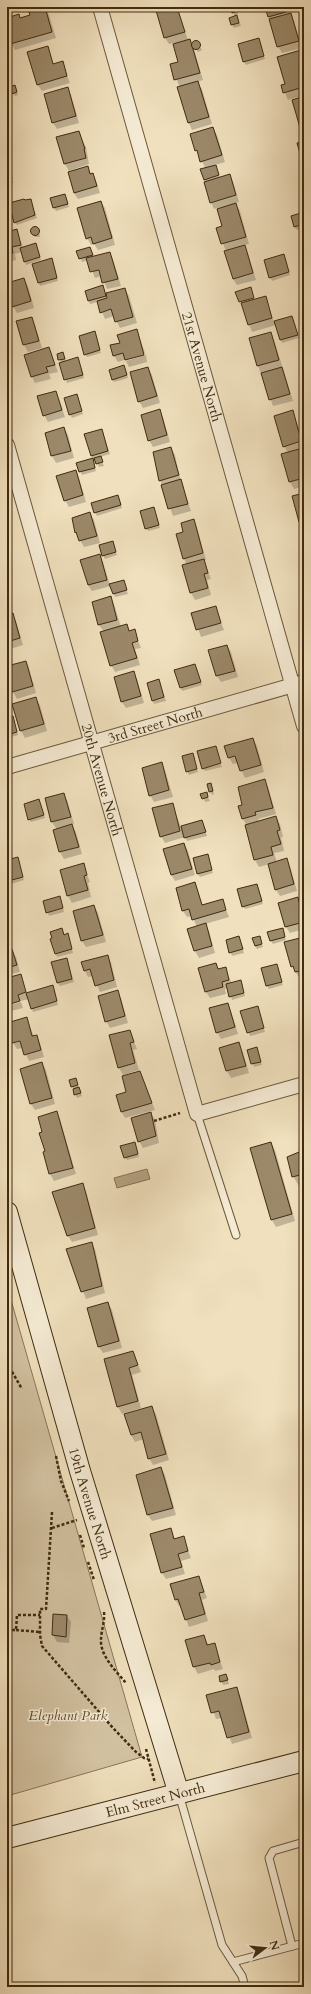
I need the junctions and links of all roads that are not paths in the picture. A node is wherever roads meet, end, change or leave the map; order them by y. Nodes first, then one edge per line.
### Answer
1 (100, 7) edge
2 (7, 445) edge
3 (298, 683) edge
4 (304, 726) edge
5 (92, 743) junction
6 (7, 768) edge
7 (304, 1084) edge
8 (197, 1114) junction
9 (7, 1212) edge
10 (236, 1235) dead end
11 (304, 1761) edge
12 (179, 1794) junction
13 (7, 1838) edge
14 (304, 1842) edge
15 (304, 1943) edge
16 (292, 1946) junction
17 (233, 1962) junction
18 (245, 1987) edge

1 - 3 street, 21st Avenue North
2 - 5 street, 20th Avenue North
3 - 4 street, 21st Avenue North
3 - 5 street, 3rd Street North
5 - 6 street, 3rd Street North
5 - 8 street, 20th Avenue North
7 - 8 street
8 - 10 lane
9 - 12 street, 19th Avenue North
11 - 12 street, Elm Street North
12 - 13 street, Elm Street North
12 - 17 lane
14 - 16 lane
15 - 16 lane
16 - 17 lane
17 - 18 lane

